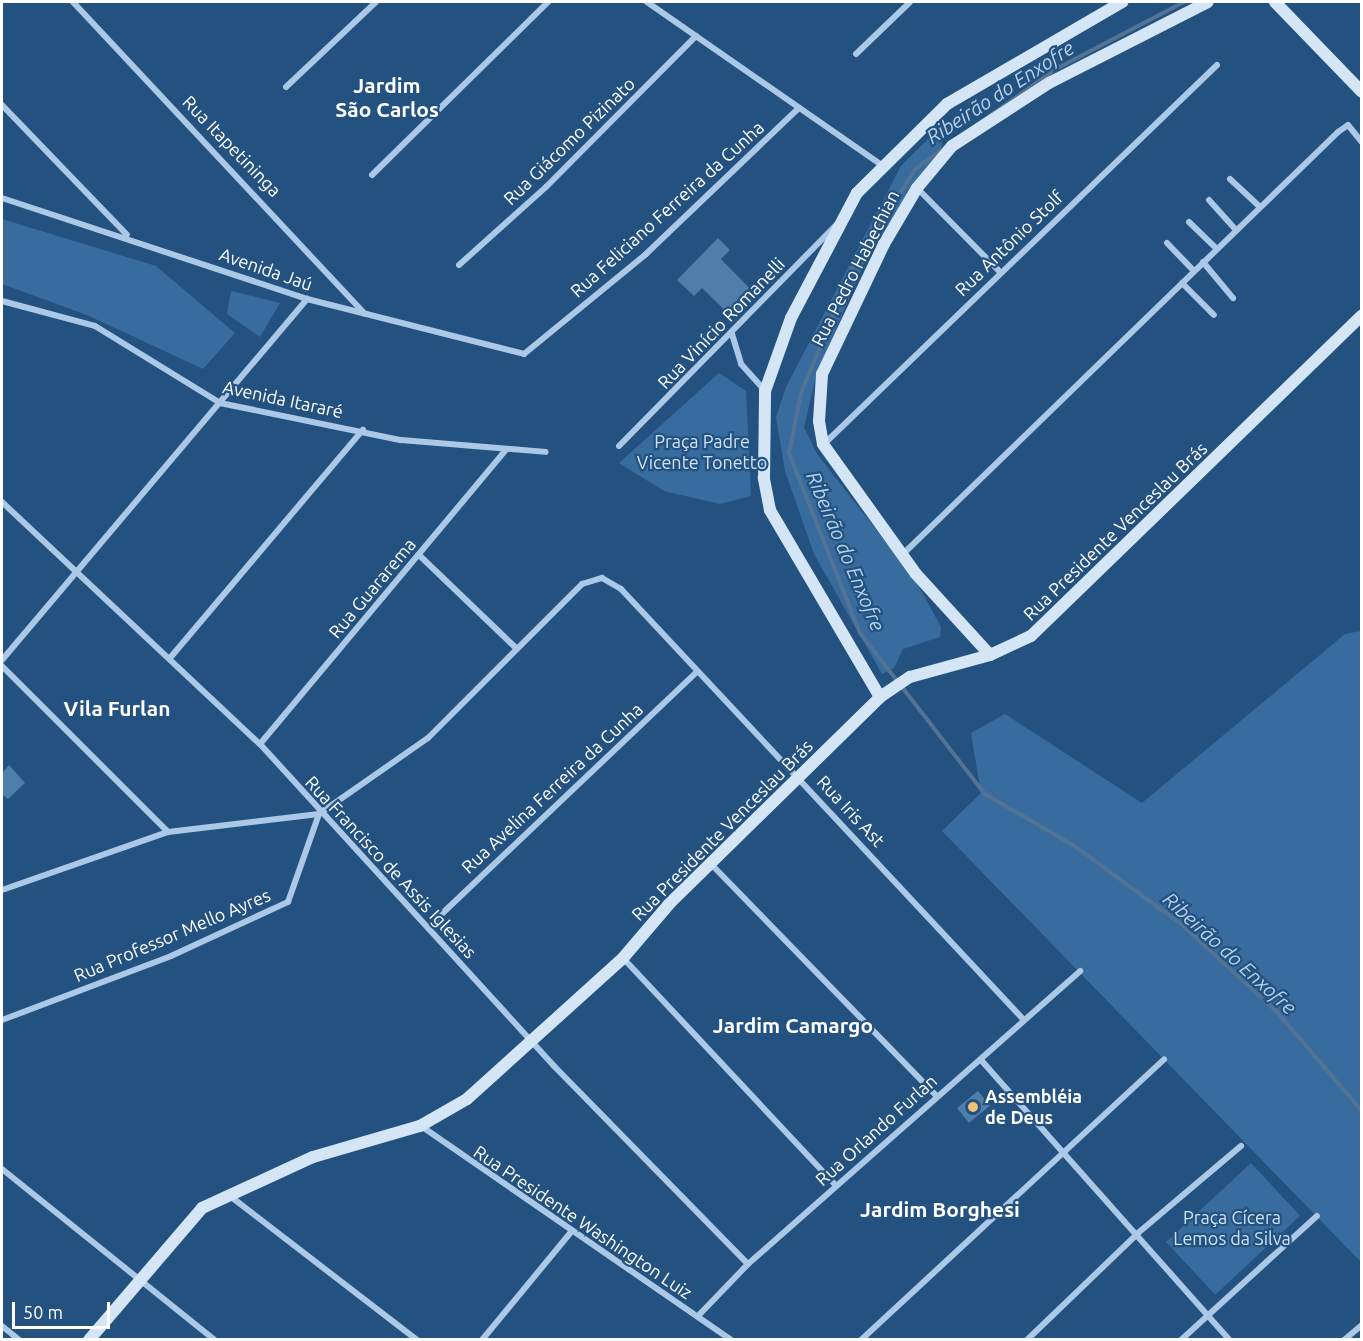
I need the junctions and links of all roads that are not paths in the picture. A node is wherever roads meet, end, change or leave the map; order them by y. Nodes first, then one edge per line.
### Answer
1 (73, 2) edge
2 (376, 2) edge
3 (548, 2) edge
4 (647, 2) edge
5 (910, 2) edge
6 (1122, 2) edge
7 (1208, 2) edge
8 (1275, 2) edge
9 (696, 36) junction
10 (856, 54) dead end
11 (1217, 65) dead end
12 (286, 87) dead end
13 (1362, 92) edge
14 (2, 105) edge
15 (800, 108) junction
16 (1362, 142) edge
17 (884, 166) junction
18 (372, 175) dead end
19 (1230, 179) dead end
20 (917, 188) junction
21 (2, 198) edge
22 (1209, 200) dead end
23 (1260, 207) junction
24 (842, 218) junction
25 (1189, 222) dead end
26 (1236, 230) junction
27 (130, 238) junction
28 (1167, 243) dead end
29 (1217, 249) junction
30 (1203, 262) junction
31 (459, 265) dead end
32 (1194, 271) junction
33 (1000, 272) junction
34 (1182, 283) junction
35 (1233, 298) dead end
36 (307, 299) junction
37 (2, 301) edge
38 (365, 314) junction
39 (1214, 315) dead end
40 (1362, 315) edge
41 (732, 334) junction
42 (524, 354) joint
43 (765, 391) junction
44 (220, 403) junction
45 (363, 430) junction
46 (823, 444) junction
47 (619, 446) dead end
48 (506, 450) junction
49 (546, 452) dead end
50 (2, 502) edge
51 (419, 555) junction
52 (902, 555) junction
53 (80, 571) junction
54 (516, 648) junction
55 (990, 655) junction
56 (170, 658) junction
57 (2, 660) edge
58 (2, 666) edge
59 (697, 672) junction
60 (880, 697) junction
61 (260, 744) junction
62 (799, 777) junction
63 (319, 814) junction
64 (168, 832) junction
65 (711, 864) junction
66 (2, 890) edge
67 (428, 927) junction
68 (623, 958) junction
69 (1080, 971) dead end
70 (1023, 1019) junction
71 (2, 1020) edge
72 (533, 1043) junction
73 (1164, 1059) dead end
74 (981, 1060) junction
75 (936, 1095) junction
76 (420, 1126) junction
77 (1241, 1146) dead end
78 (1064, 1154) junction
79 (2, 1169) edge
80 (836, 1186) junction
81 (227, 1193) junction
82 (1317, 1216) dead end
83 (570, 1232) junction
84 (1138, 1233) junction
85 (748, 1264) junction
86 (138, 1278) junction
87 (1208, 1315) junction
88 (698, 1316) junction
89 (1362, 1325) edge
90 (2, 1326) edge
91 (19, 1340) edge
92 (89, 1340) edge
93 (215, 1340) edge
94 (417, 1340) edge
95 (482, 1340) edge
96 (731, 1340) edge
97 (861, 1340) edge
98 (1028, 1340) edge
99 (1180, 1340) edge
100 (1230, 1340) edge
101 (1344, 1340) edge

1 - 38 street, Rua Itapetininga
2 - 12 street
3 - 18 street
4 - 9 street
5 - 10 street
6 - 17 street, Rua Pedro Habechian
7 - 20 street, Rua Pedro Habechian
8 - 13 street
9 - 15 street
9 - 31 street, Rua Giácomo Pizinato
11 - 33 street, Rua Antônio Stolf
14 - 27 street
15 - 17 street
15 - 42 street, Rua Feliciano Ferreira da Cunha
16 - 23 street
17 - 24 street, Rua Pedro Habechian
19 - 23 street
20 - 33 street
20 - 46 street, Rua Pedro Habechian
21 - 27 street, Avenida Jaú
22 - 26 street
23 - 26 street
24 - 41 street, Rua Vinício Romanelli
24 - 43 street, Rua Pedro Habechian
25 - 29 street
26 - 29 street
27 - 36 street, Avenida Jaú
28 - 32 street
29 - 30 street
30 - 32 street
30 - 35 street
32 - 34 street
33 - 46 street, Rua Antônio Stolf
34 - 39 street
34 - 52 street
36 - 38 street, Avenida Jaú
36 - 44 street
37 - 44 street, Avenida Itararé
38 - 42 street, Avenida Jaú
40 - 55 street, Rua Presidente Venceslau Brás
41 - 43 street
41 - 47 street, Rua Vinício Romanelli
43 - 60 street, Rua Pedro Habechian
44 - 45 street, Avenida Itararé
44 - 53 street
45 - 48 street, Avenida Itararé
45 - 56 street
46 - 52 street, Rua Pedro Habechian
48 - 49 street, Avenida Itararé
48 - 51 street, Rua Guararema
50 - 53 street, Rua Francisco de Assis Iglesias
51 - 54 street
51 - 61 street, Rua Guararema
52 - 55 street, Rua Pedro Habechian
53 - 56 street, Rua Francisco de Assis Iglesias
53 - 57 street
54 - 59 street, Rua Iris Ast
54 - 63 street
55 - 60 street, Rua Presidente Venceslau Brás
56 - 61 street, Rua Francisco de Assis Iglesias
58 - 64 street
59 - 62 street, Rua Iris Ast
59 - 67 street, Rua Avelina Ferreira da Cunha
60 - 62 street, Rua Presidente Venceslau Brás
61 - 63 street, Rua Francisco de Assis Iglesias
62 - 65 street, Rua Presidente Venceslau Brás
62 - 70 street, Rua Iris Ast
63 - 64 street
63 - 67 street, Rua Francisco de Assis Iglesias
63 - 71 street, Rua Professor Mello Ayres
64 - 66 street
65 - 68 street, Rua Presidente Venceslau Brás
65 - 75 street
67 - 72 street, Rua Francisco de Assis Iglesias
68 - 72 street, Rua Presidente Venceslau Brás
68 - 80 street
69 - 70 street, Rua Orlando Furlan
70 - 74 street, Rua Orlando Furlan
72 - 76 street, Rua Presidente Venceslau Brás
72 - 85 street, Rua Francisco de Assis Iglesias
73 - 78 street
74 - 75 street, Rua Orlando Furlan
74 - 78 street
75 - 80 street, Rua Orlando Furlan
76 - 81 street, Rua Presidente Venceslau Brás
76 - 83 street, Rua Presidente Washington Luiz
77 - 84 street
78 - 84 street
78 - 97 street
79 - 86 street
80 - 85 street, Rua Orlando Furlan
81 - 86 street, Rua Presidente Venceslau Brás
81 - 94 street
82 - 87 street
83 - 88 street, Rua Presidente Washington Luiz
83 - 95 street
84 - 87 street
84 - 98 street
85 - 88 street, Rua Orlando Furlan
86 - 92 street, Rua Presidente Venceslau Brás
86 - 93 street
87 - 99 street
87 - 100 street
88 - 96 street, Rua Presidente Washington Luiz
89 - 101 street
90 - 91 street

